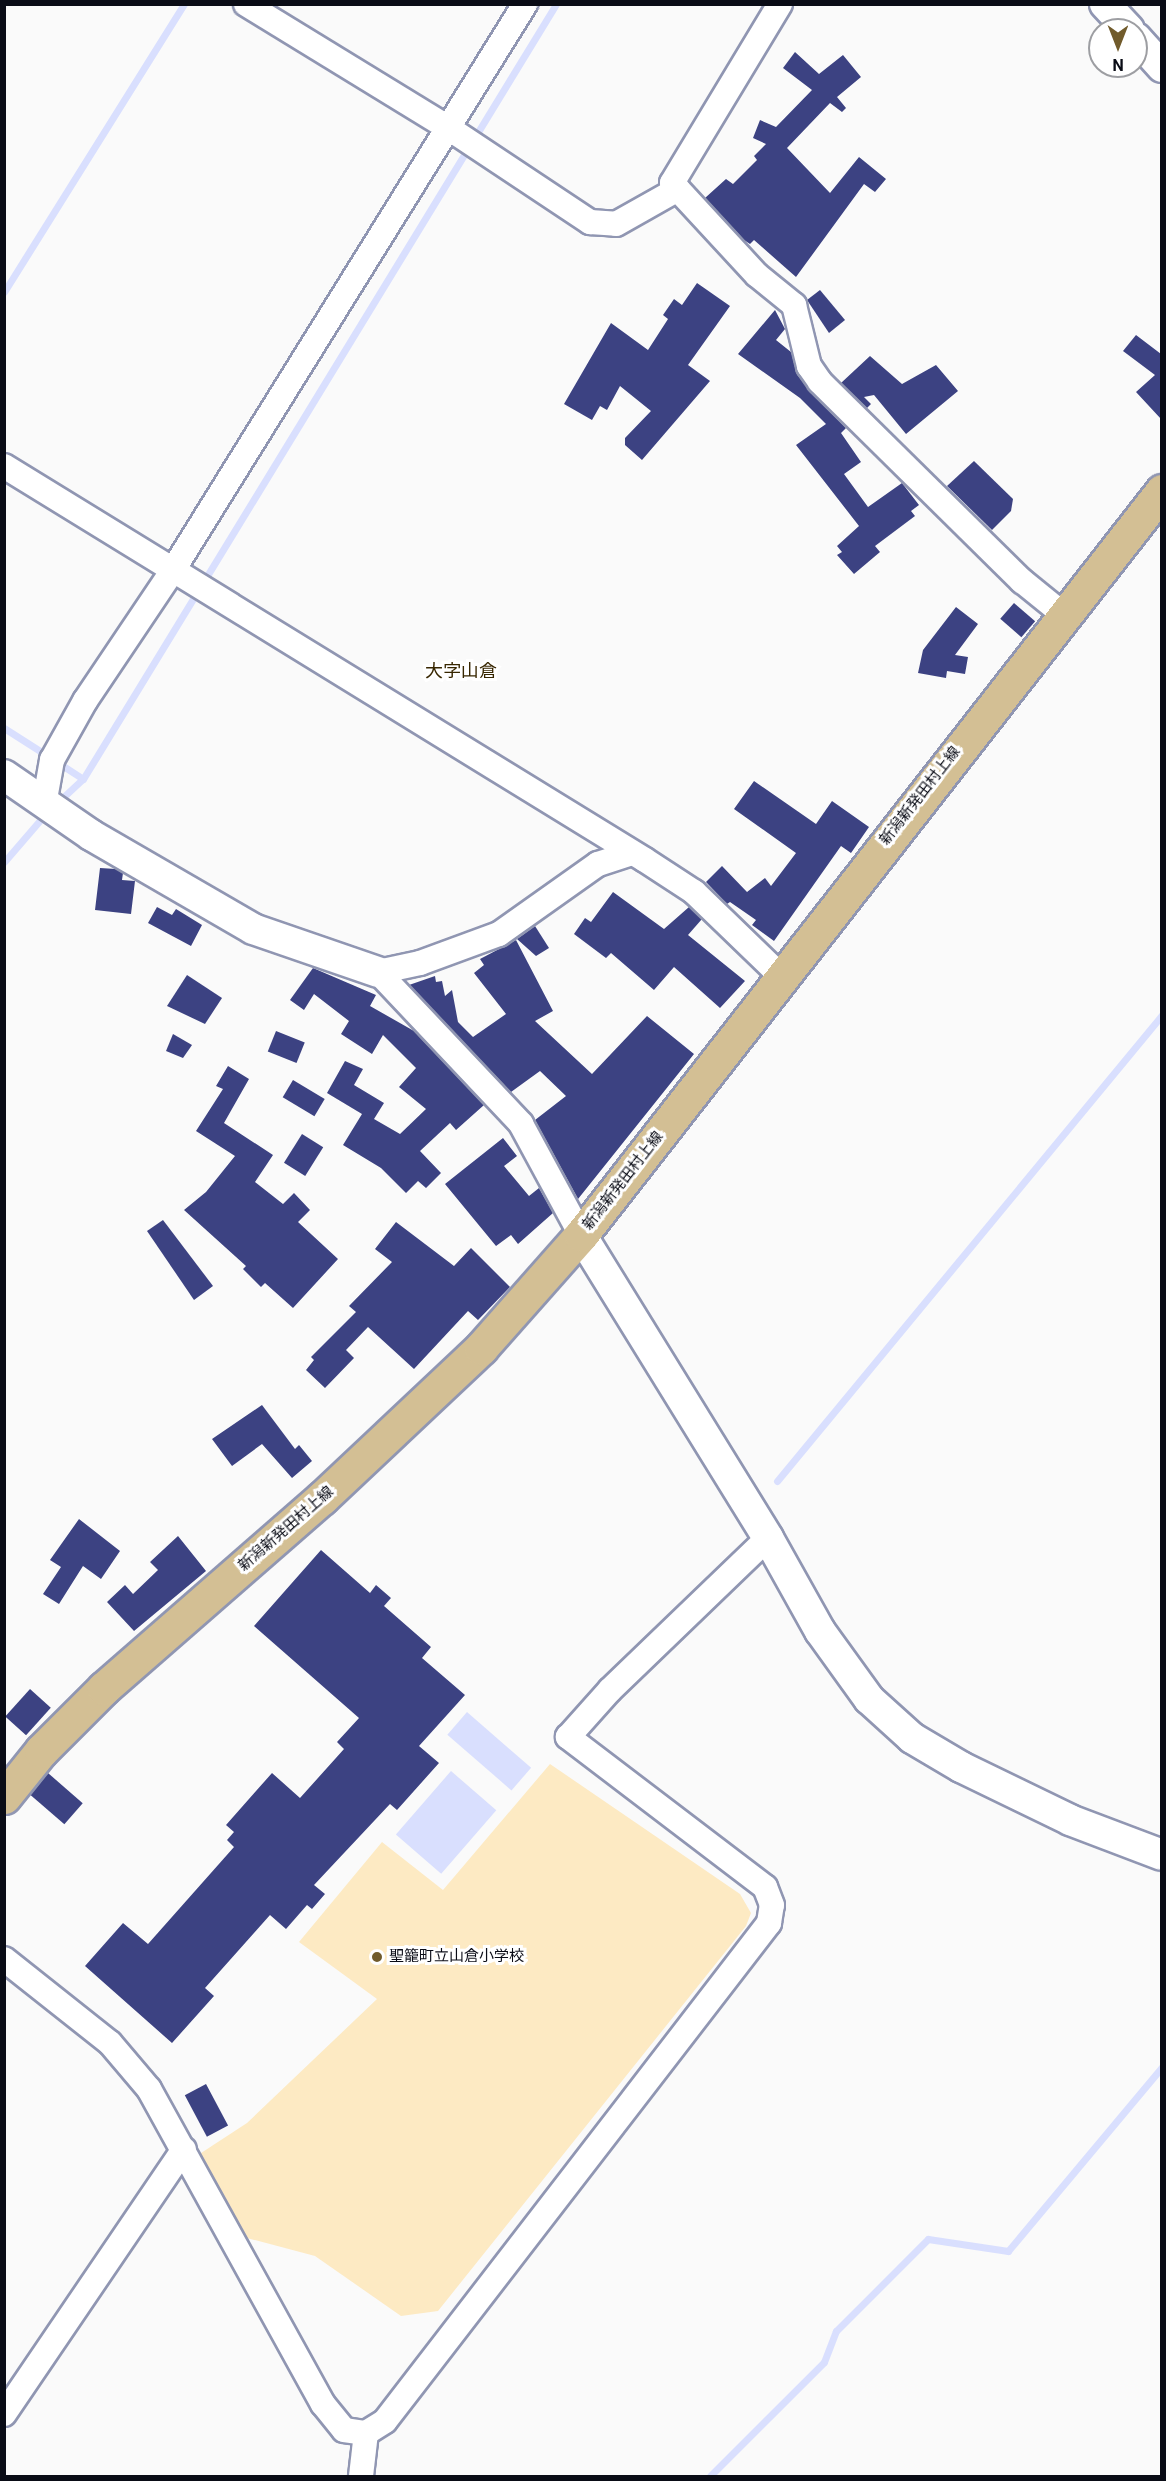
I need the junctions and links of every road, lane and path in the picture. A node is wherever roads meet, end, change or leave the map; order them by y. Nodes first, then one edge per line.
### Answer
1 (246, 4) edge
2 (525, 4) edge
3 (780, 4) edge
4 (1105, 4) edge
5 (1118, 18) edge
6 (1148, 52) edge
7 (1161, 68) edge
8 (447, 127) junction
9 (678, 189) junction
10 (4, 466) edge
11 (1161, 491) edge
12 (173, 570) junction
13 (1064, 615) junction
14 (4, 775) edge
15 (44, 805) junction
16 (629, 854) junction
17 (378, 972) junction
18 (781, 976) junction
19 (581, 1235) junction
20 (768, 1538) junction
21 (4, 1797) edge
22 (1161, 1855) edge
23 (4, 1959) edge
24 (184, 2149) junction
25 (4, 2414) edge
26 (366, 2433) junction
27 (361, 2476) edge

1 - 8 street
2 - 8 street
3 - 9 street
4 - 5 street
6 - 7 street
8 - 9 street
8 - 12 street
9 - 13 street
10 - 12 street
11 - 13 main road, 新潟新発田村上線
12 - 15 street
12 - 16 street
13 - 18 main road, 新潟新発田村上線
14 - 15 street
15 - 17 street
16 - 17 street
16 - 18 street
17 - 19 street
18 - 19 main road, 新潟新発田村上線
19 - 20 street
19 - 21 main road, 新潟新発田村上線
20 - 22 street
20 - 26 street
23 - 24 street
24 - 25 street
24 - 26 street
26 - 27 street

